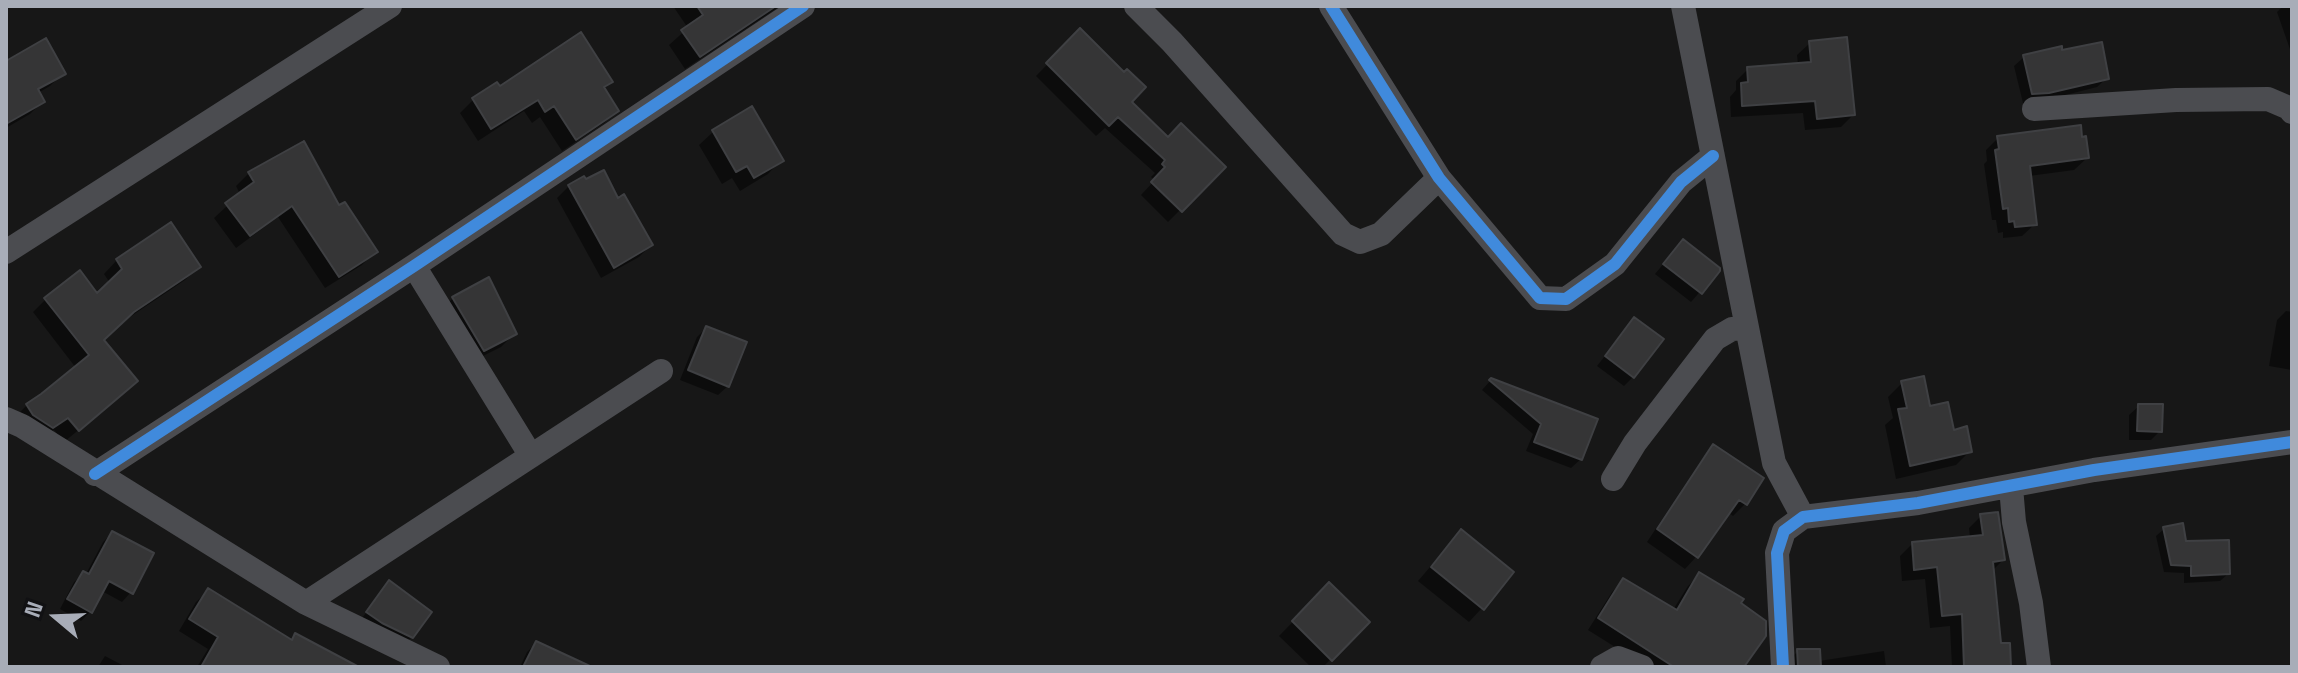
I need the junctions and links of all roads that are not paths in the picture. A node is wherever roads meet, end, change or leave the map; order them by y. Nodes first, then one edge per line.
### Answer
1 (390, 6) edge
2 (803, 6) edge
3 (1136, 6) edge
4 (1331, 6) edge
5 (1683, 6) edge
6 (2034, 109) dead end
7 (2292, 112) edge
8 (1713, 156) junction
9 (1439, 178) junction
10 (6, 252) edge
11 (414, 266) junction
12 (1747, 328) junction
13 (661, 371) dead end
14 (6, 419) edge
15 (2292, 442) edge
16 (531, 456) junction
17 (95, 474) junction
18 (1613, 479) dead end
19 (2011, 487) junction
20 (1803, 517) junction
21 (306, 603) junction
22 (390, 657) edge
23 (438, 667) edge
24 (1602, 667) edge
25 (1642, 667) edge
26 (1783, 667) edge
27 (2039, 667) edge

1 - 10 street
2 - 11 street
3 - 9 street
4 - 9 street
5 - 8 street
6 - 7 street
8 - 9 street
8 - 12 street
11 - 16 street
11 - 17 street
12 - 18 street
12 - 20 street
13 - 16 street
14 - 17 street
15 - 19 street
16 - 21 street
17 - 21 street
19 - 20 street
19 - 27 street
20 - 26 street
21 - 22 street
22 - 23 street
24 - 25 street

